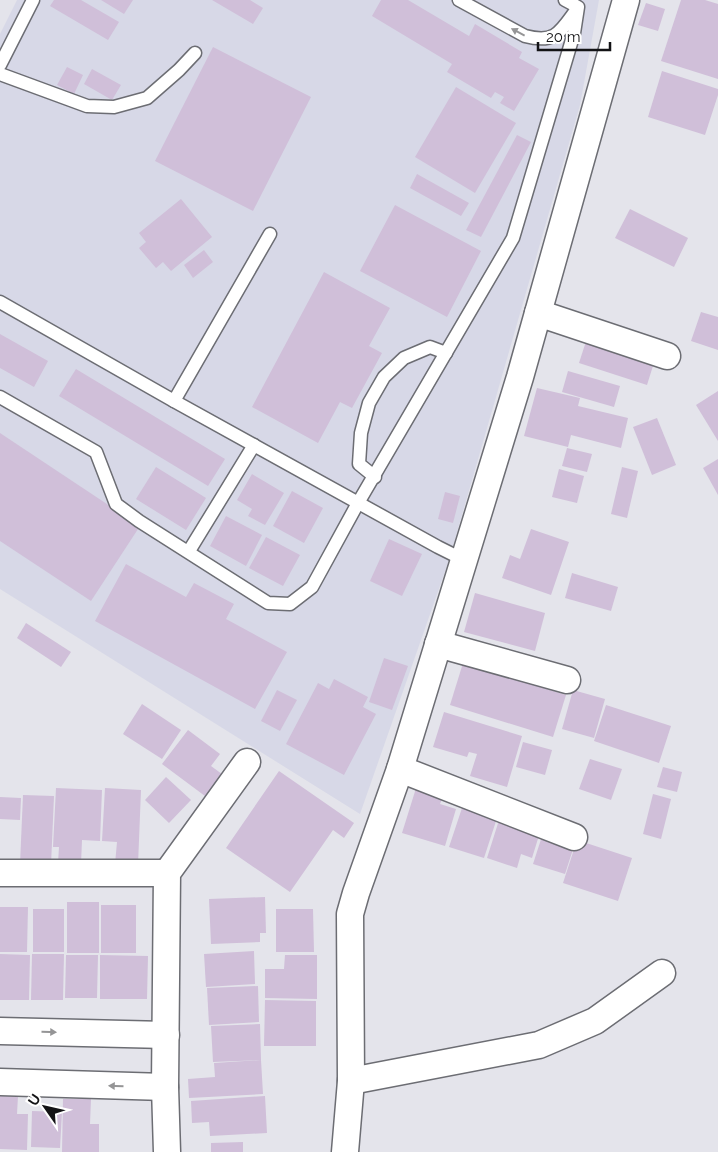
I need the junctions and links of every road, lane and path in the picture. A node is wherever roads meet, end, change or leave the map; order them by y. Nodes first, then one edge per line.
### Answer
1 (33, 0) edge
2 (459, 0) edge
3 (565, 0) edge
4 (626, 0) edge
5 (579, 4) edge
6 (195, 52) dead end
7 (0, 65) edge
8 (0, 74) edge
9 (270, 234) dead end
10 (0, 302) edge
11 (538, 313) junction
12 (446, 353) junction
13 (667, 356) dead end
14 (0, 397) edge
15 (174, 401) junction
16 (254, 445) junction
17 (375, 477) junction
18 (358, 503) junction
19 (188, 551) junction
20 (464, 560) junction
21 (438, 644) junction
22 (567, 680) dead end
23 (247, 762) dead end
24 (400, 769) junction
25 (574, 837) dead end
26 (0, 873) edge
27 (167, 873) junction
28 (662, 973) dead end
29 (0, 1031) edge
30 (166, 1034) junction
31 (351, 1081) junction
32 (0, 1082) edge
33 (165, 1087) junction
34 (167, 1152) edge
35 (345, 1152) edge

1 - 7 lane
5 -> 2 lane
3 - 5 lane
4 - 11 street
5 - 12 lane
6 - 8 lane
9 - 15 lane
10 - 15 lane
11 - 13 street
11 - 20 street
12 - 17 lane
12 - 17 lane
14 - 19 lane
15 - 16 lane
16 - 18 lane
16 - 19 lane
17 - 18 lane
18 - 19 lane
18 - 20 lane
20 - 21 street
21 - 22 street
21 - 24 street
23 - 27 street
24 - 25 street
24 - 31 street
26 - 27 street
27 - 30 street
28 - 31 street
29 -> 30 street
30 - 33 street
31 - 35 street
33 -> 32 street
33 - 34 street

